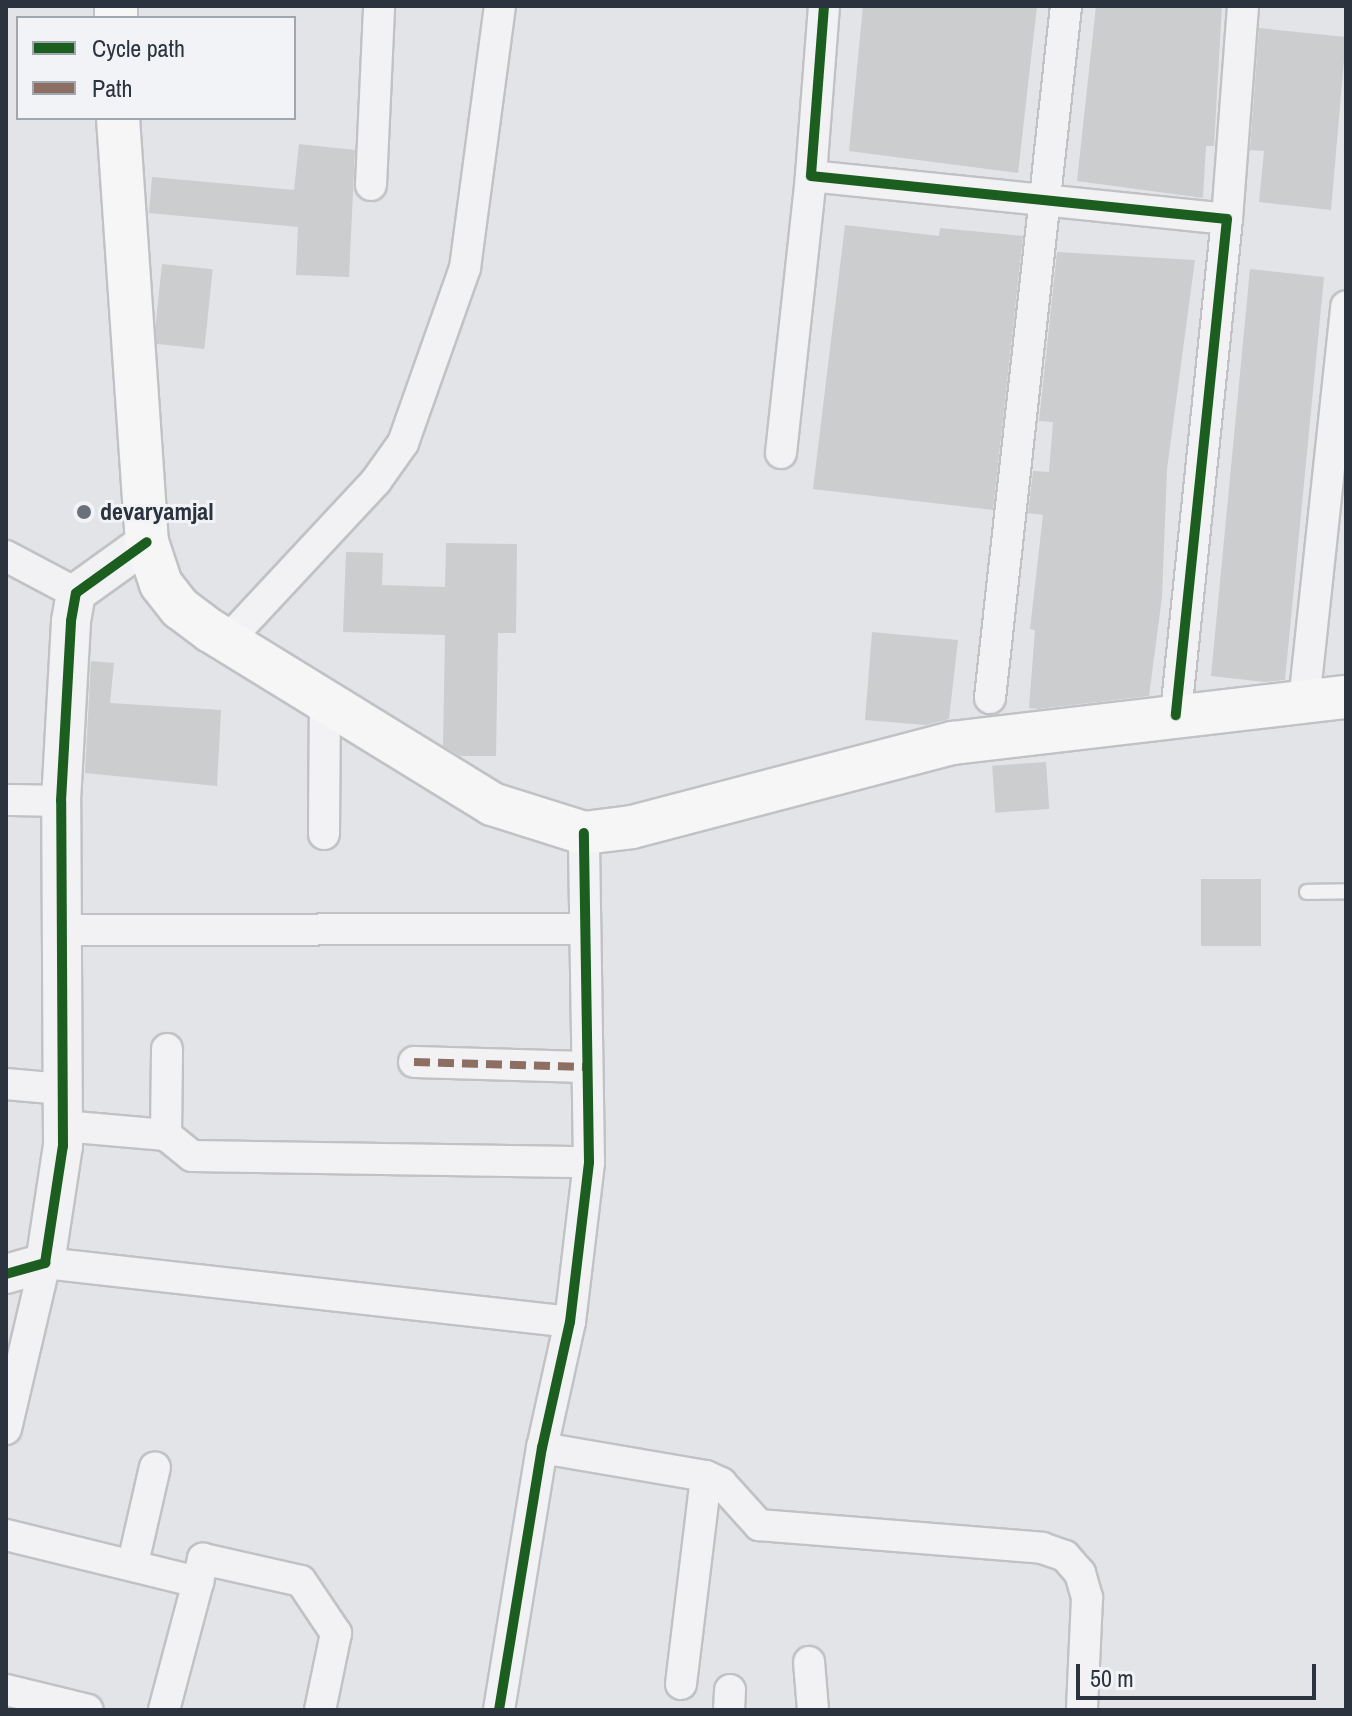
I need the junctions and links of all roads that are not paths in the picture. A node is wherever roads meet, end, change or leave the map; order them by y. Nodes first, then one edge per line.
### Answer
1 (379, 6) edge
2 (500, 6) edge
3 (824, 6) edge
4 (1066, 6) edge
5 (1243, 6) edge
6 (118, 120) edge
7 (811, 176) junction
8 (371, 185) dead end
9 (1045, 205) junction
10 (1227, 219) junction
11 (1346, 306) edge
12 (781, 453) dead end
13 (147, 542) junction
14 (6, 556) edge
15 (76, 593) junction
16 (227, 641) junction
17 (1346, 697) edge
18 (990, 698) dead end
19 (325, 702) junction
20 (1304, 702) junction
21 (1176, 715) junction
22 (6, 800) edge
23 (61, 801) junction
24 (584, 833) junction
25 (324, 834) dead end
26 (1346, 891) edge
27 (1307, 892) dead end
28 (583, 929) junction
29 (61, 930) junction
30 (167, 1049) dead end
31 (414, 1062) dead end
32 (586, 1067) junction
33 (6, 1084) edge
34 (62, 1089) junction
35 (63, 1126) junction
36 (166, 1135) junction
37 (589, 1162) junction
38 (45, 1263) junction
39 (6, 1274) edge
40 (570, 1322) junction
41 (6, 1429) edge
42 (542, 1448) junction
43 (155, 1467) dead end
44 (706, 1476) junction
45 (6, 1535) edge
46 (133, 1563) junction
47 (198, 1582) junction
48 (809, 1662) dead end
49 (681, 1684) dead end
50 (6, 1690) edge
51 (88, 1710) edge
52 (164, 1710) edge
53 (320, 1710) edge
54 (499, 1710) edge
55 (813, 1710) edge
56 (1082, 1710) edge

1 - 8 street
2 - 16 street
3 - 7 street
4 - 9 street
5 - 10 street
6 - 13 main road
7 - 9 street
7 - 12 street
9 - 10 street
9 - 18 street
10 - 21 street
11 - 20 street
13 - 15 street
13 - 16 main road
14 - 15 street
15 - 23 street
16 - 19 main road
17 - 20 main road
19 - 24 main road
19 - 25 street
20 - 21 main road
21 - 24 main road
22 - 23 street
23 - 29 street
24 - 28 street
26 - 27 lane
28 - 29 street
28 - 32 street
29 - 34 street
30 - 36 street
31 - 32 street
32 - 37 street
33 - 34 street
34 - 35 street
35 - 36 street
35 - 38 street
36 - 37 street
37 - 40 street
38 - 39 street
38 - 40 street
38 - 41 street
40 - 42 street
42 - 44 street
42 - 54 street
43 - 46 street
44 - 49 street
44 - 56 street
45 - 46 street
46 - 47 street
47 - 52 street
47 - 53 street
48 - 55 street
50 - 51 street

